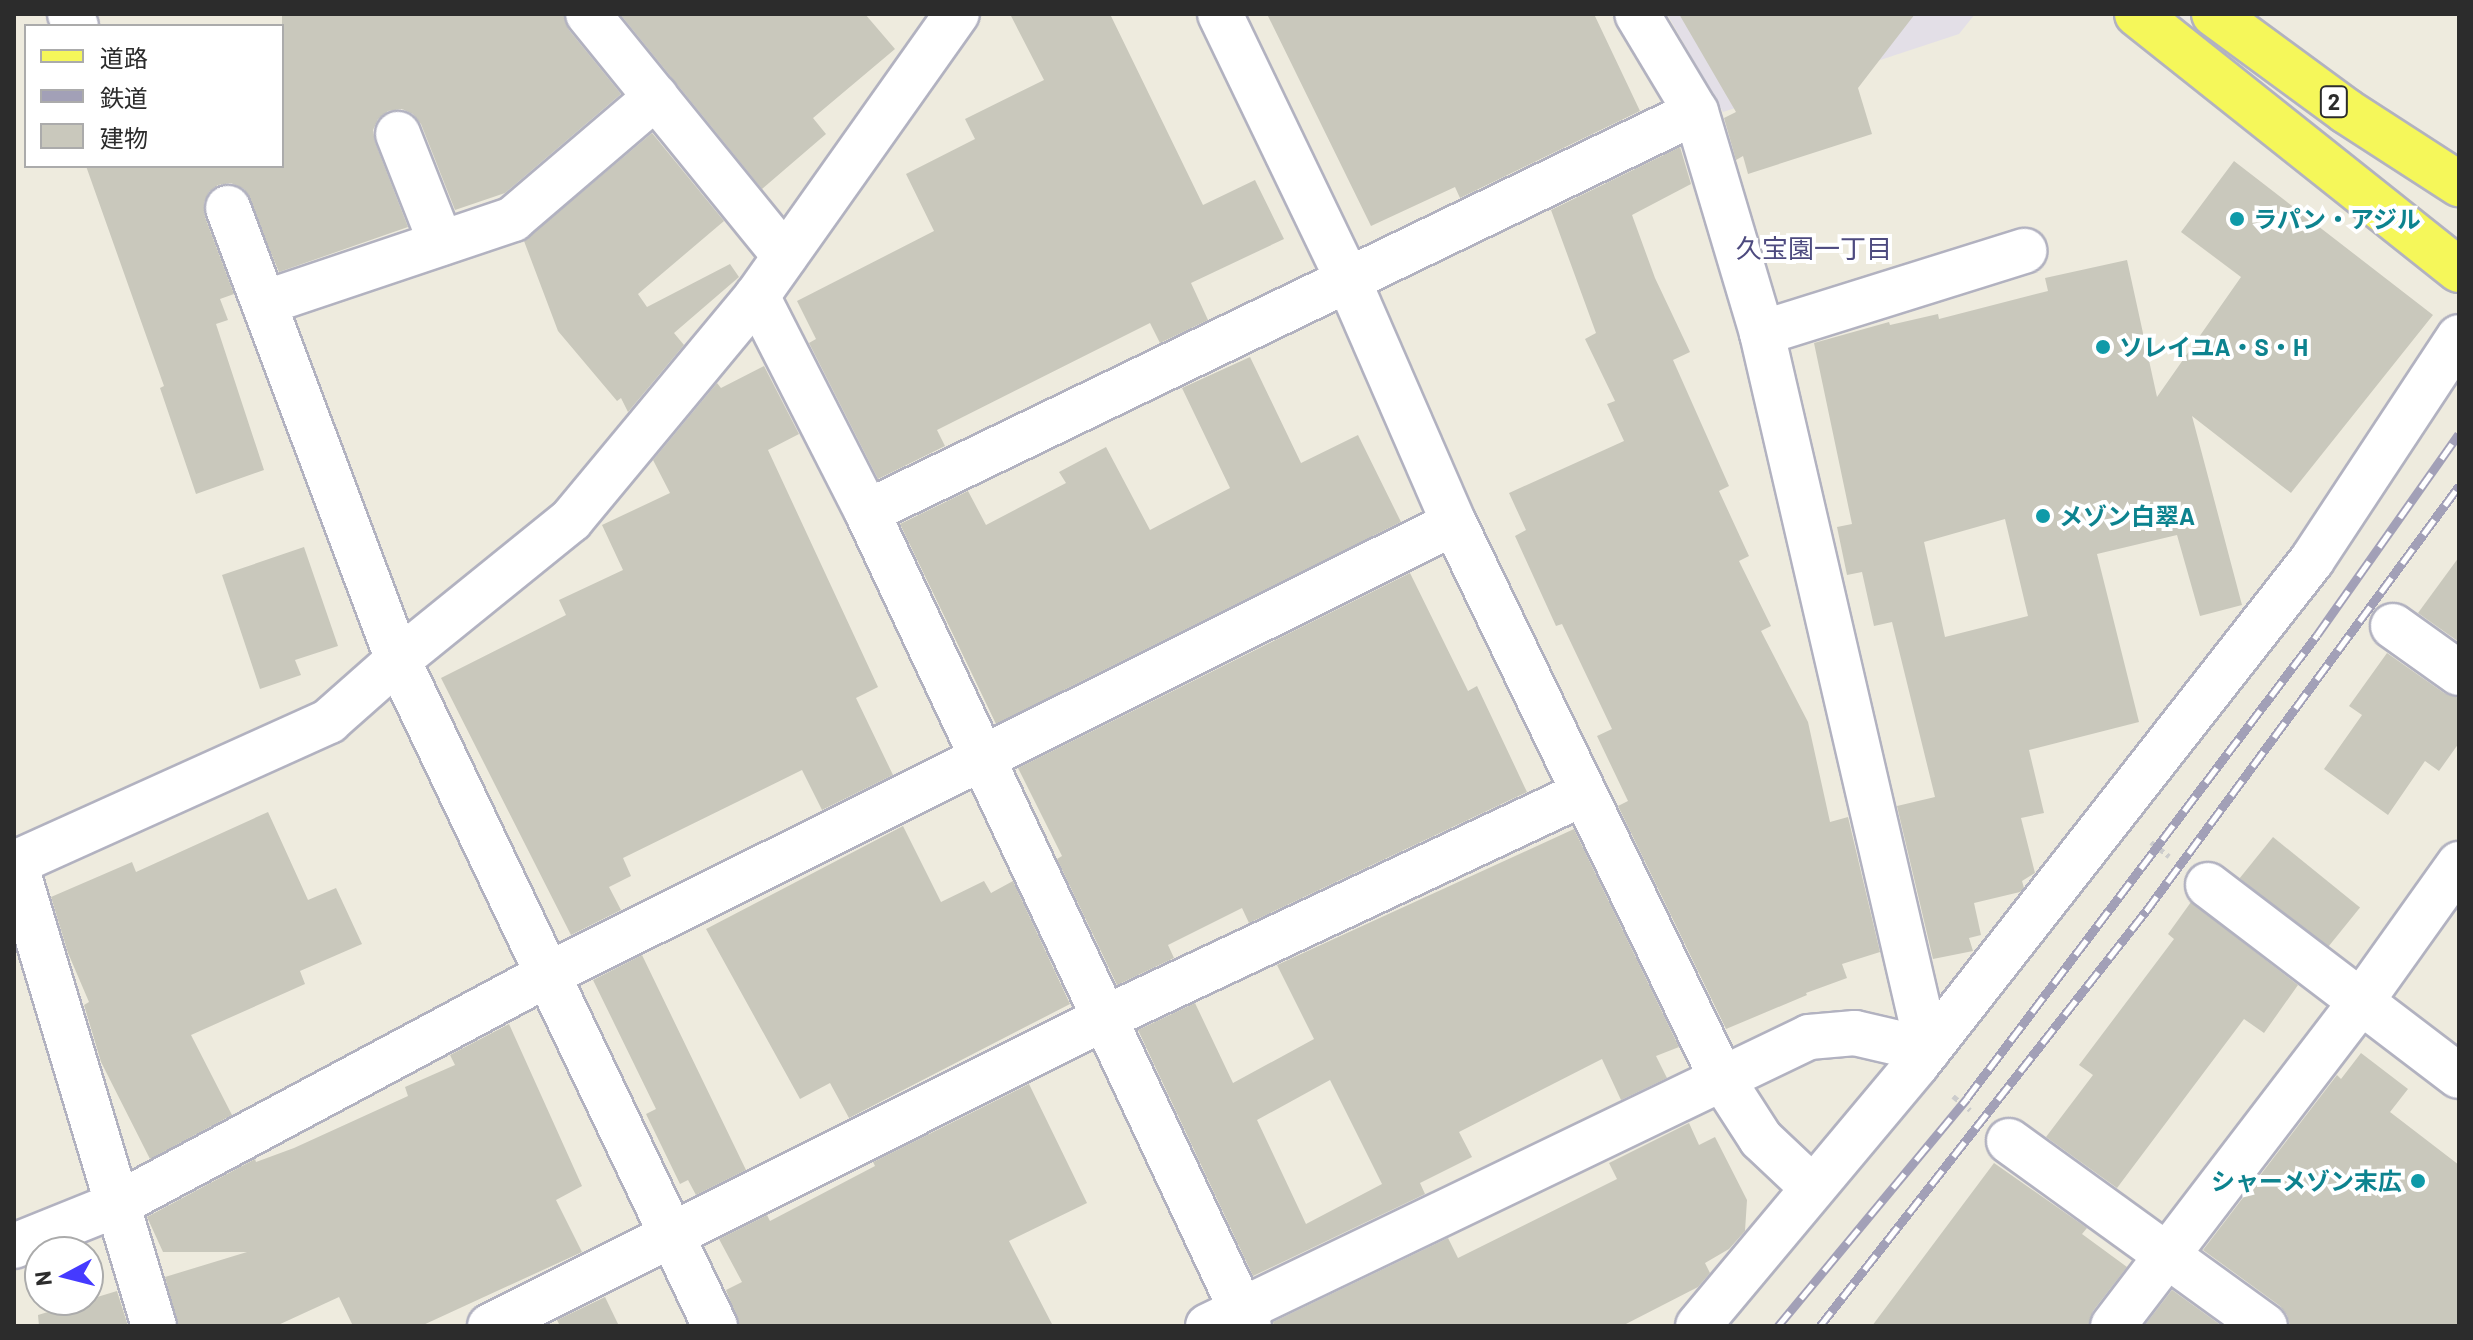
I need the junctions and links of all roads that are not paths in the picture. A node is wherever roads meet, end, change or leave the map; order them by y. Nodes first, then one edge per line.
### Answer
1 (588, 14) edge
2 (1220, 14) edge
3 (1637, 14) edge
4 (2137, 14) edge
5 (2214, 14) edge
6 (943, 20) edge
7 (656, 97) junction
8 (1696, 112) junction
9 (398, 134) dead end
10 (2459, 184) edge
11 (228, 208) dead end
12 (441, 243) junction
13 (2024, 251) dead end
14 (785, 256) junction
15 (2459, 270) edge
16 (1349, 282) junction
17 (757, 296) junction
18 (264, 303) junction
19 (1762, 333) junction
20 (2459, 337) edge
21 (867, 512) junction
22 (1454, 523) junction
23 (2393, 626) dead end
24 (398, 660) junction
25 (2459, 673) edge
26 (982, 757) junction
27 (1584, 793) junction
28 (2459, 864) edge
29 (2208, 885) dead end
30 (549, 974) junction
31 (2360, 1003) junction
32 (1105, 1018) junction
33 (1928, 1050) junction
34 (2459, 1076) edge
35 (1721, 1077) junction
36 (2009, 1141) dead end
37 (1813, 1188) junction
38 (116, 1205) junction
39 (675, 1236) junction
40 (14, 1246) edge
41 (2168, 1253) junction
42 (1233, 1321) edge
43 (154, 1326) edge
44 (490, 1326) edge
45 (715, 1326) edge
46 (1698, 1326) edge
47 (2113, 1326) edge
48 (2265, 1326) edge

1 - 7 street
2 - 16 street
3 - 8 street
4 - 15 main road
5 - 10 main road, 2
6 - 14 street
7 - 12 street
7 - 14 street
8 - 16 street
8 - 19 street
9 - 12 street
11 - 18 street
12 - 18 street
13 - 19 street
14 - 17 street
16 - 21 street
16 - 22 street
17 - 21 street
17 - 24 street
18 - 24 street
19 - 33 street
20 - 33 street
21 - 26 street
22 - 26 street
22 - 27 street
23 - 25 street
24 - 30 street
24 - 38 street
26 - 30 street
26 - 32 street
27 - 32 street
27 - 35 street
28 - 31 street
29 - 31 street
30 - 38 street
30 - 39 street
31 - 34 street
31 - 41 street
32 - 39 street
32 - 42 street
33 - 35 street
33 - 37 street
35 - 37 street
35 - 42 street
36 - 41 street
37 - 46 street
38 - 40 street
38 - 43 street
39 - 44 street
39 - 45 street
41 - 47 street
41 - 48 street

